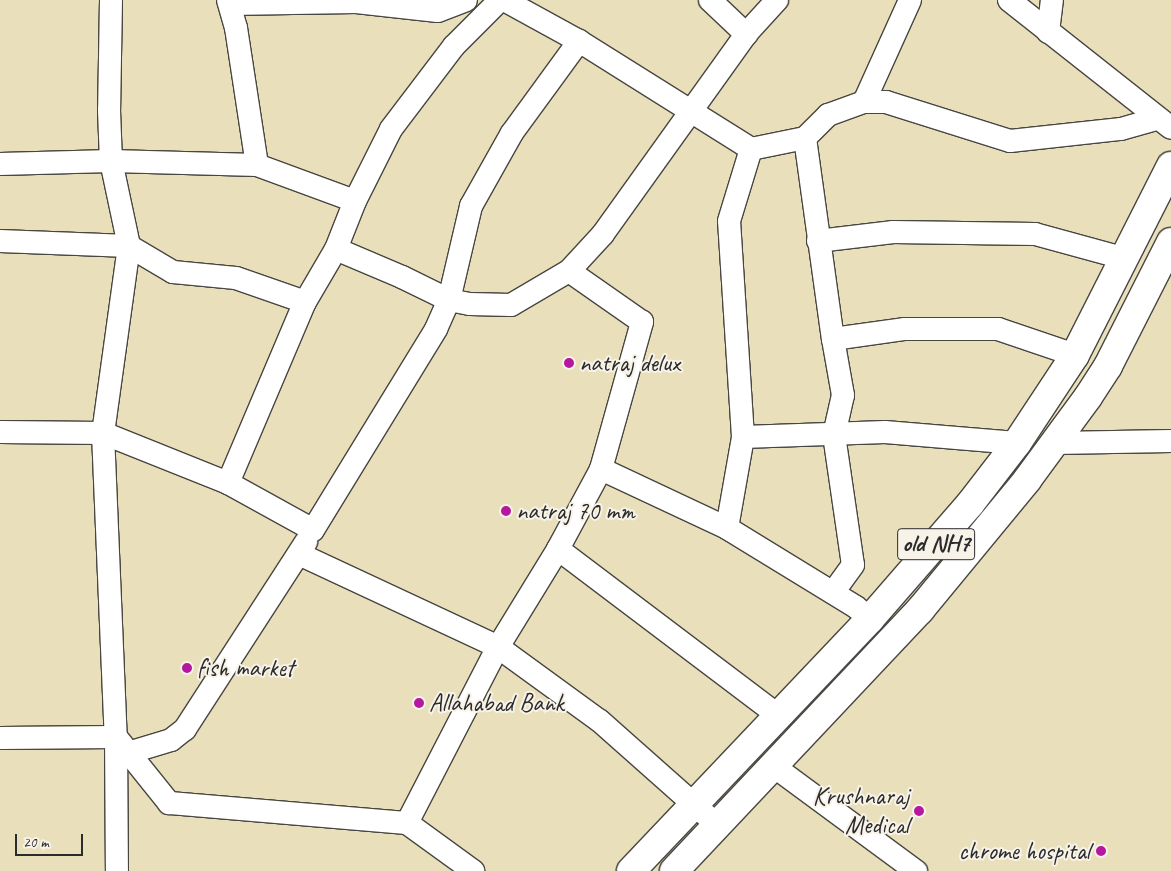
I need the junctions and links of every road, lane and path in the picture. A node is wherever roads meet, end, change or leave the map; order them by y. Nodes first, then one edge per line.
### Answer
1 (111, 0) edge
2 (466, 0) edge
3 (500, 0) edge
4 (504, 0) edge
5 (710, 0) edge
6 (777, 0) edge
7 (910, 0) edge
8 (1009, 0) edge
9 (1052, 0) edge
10 (229, 2) edge
11 (1048, 32) junction
12 (746, 34) junction
13 (579, 41) junction
14 (864, 102) junction
15 (691, 110) junction
16 (1164, 123) edge
17 (805, 138) junction
18 (751, 149) junction
19 (110, 161) junction
20 (0, 164) edge
21 (257, 165) junction
22 (1171, 166) edge
23 (355, 201) junction
24 (0, 241) edge
25 (818, 241) junction
26 (1171, 242) edge
27 (129, 246) junction
28 (336, 249) junction
29 (1123, 258) junction
30 (569, 271) junction
31 (1161, 278) edge
32 (449, 300) junction
33 (304, 302) junction
34 (833, 339) junction
35 (1075, 355) junction
36 (0, 432) edge
37 (103, 433) junction
38 (834, 434) junction
39 (744, 436) junction
40 (1171, 442) edge
41 (1017, 443) junction
42 (1055, 443) junction
43 (601, 469) junction
44 (228, 483) junction
45 (727, 528) junction
46 (313, 530) junction
47 (558, 549) junction
48 (299, 554) junction
49 (833, 593) junction
50 (870, 619) junction
51 (498, 647) junction
52 (779, 716) junction
53 (0, 738) edge
54 (122, 745) junction
55 (772, 765) junction
56 (694, 803) junction
57 (407, 823) junction
58 (717, 825) junction
59 (117, 871) edge
60 (473, 871) edge
61 (631, 871) edge
62 (674, 871) edge
63 (916, 871) edge

1 - 19 street
2 - 10 street
3 - 23 street
4 - 13 street
5 - 12 street
6 - 12 street
7 - 14 street
8 - 11 street
9 - 11 street
10 - 21 street
11 - 16 street
12 - 15 street
13 - 15 street
13 - 32 street
14 - 16 street
14 - 17 street
15 - 18 street
15 - 30 street
17 - 18 street
17 - 25 street
18 - 39 street
19 - 20 street
19 - 21 street
19 - 27 street
21 - 23 street
22 - 29 main road, old NH7
23 - 28 street
24 - 27 street
25 - 29 street
25 - 34 street
26 - 31 main road, Old NH7
27 - 33 street
27 - 37 street
28 - 32 street
28 - 33 street
29 - 35 main road, old NH7
30 - 32 street
30 - 43 street
31 - 42 main road, Old NH7
32 - 46 street
33 - 44 street
34 - 35 street
34 - 38 street
35 - 41 main road, old NH7
36 - 37 street
37 - 44 street
37 - 54 street
38 - 39 street
38 - 41 street
38 - 49 street
39 - 45 street
40 - 42 street
41 - 50 main road, old NH7
42 - 55 main road, Old NH7
43 - 45 street
43 - 47 street
44 - 46 street
45 - 49 street
46 - 48 street
47 - 51 street
47 - 52 street
48 - 51 street
48 - 54 street
49 - 50 street
50 - 52 main road, old NH7
51 - 56 street
51 - 57 street
52 - 56 main road, old NH7
53 - 54 street
54 - 57 street
54 - 59 street
55 - 58 main road, Old NH7
55 - 63 street
56 - 58 street
56 - 61 main road, old NH7
57 - 60 street
58 - 62 main road, Old NH7

